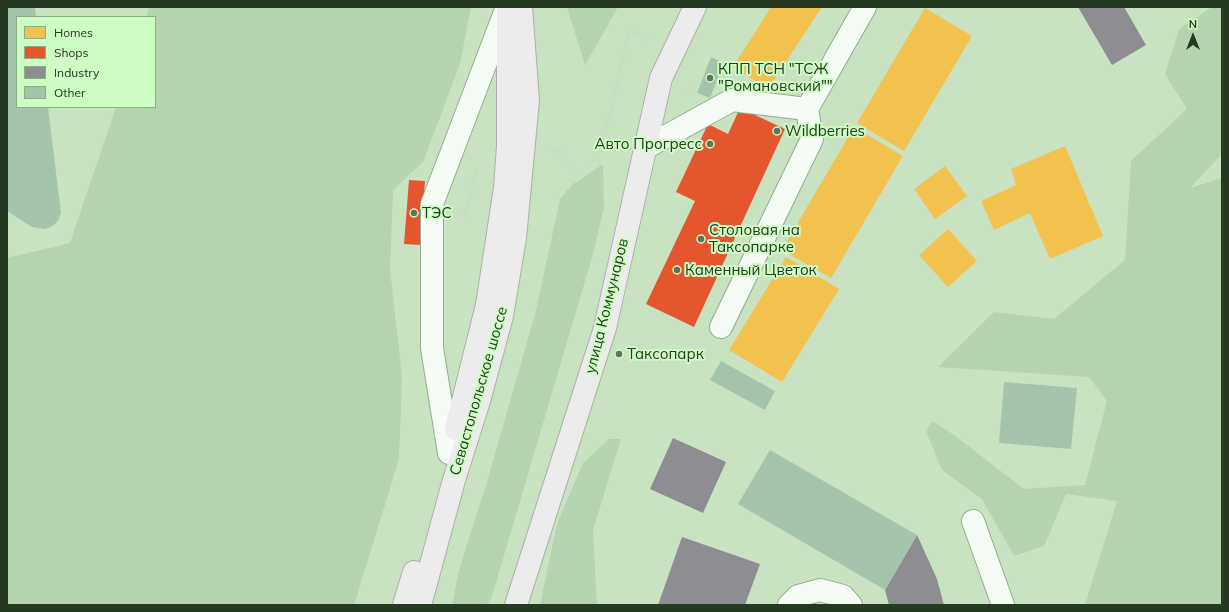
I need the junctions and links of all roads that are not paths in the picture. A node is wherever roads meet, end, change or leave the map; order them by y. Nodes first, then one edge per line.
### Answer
1 (507, 7) edge
2 (522, 7) edge
3 (695, 7) edge
4 (865, 7) edge
5 (807, 109) junction
6 (645, 148) junction
7 (722, 327) dead end
8 (449, 453) junction
9 (973, 521) dead end
10 (408, 605) edge
11 (516, 605) edge
12 (789, 605) edge
13 (851, 605) edge
14 (1003, 605) edge

1 - 8 main road
1 - 8 lane
2 - 10 main road, Севастопольское шоссе
3 - 6 main road, улица Коммунаров
4 - 5 lane
5 - 6 lane
5 - 7 lane
6 - 11 main road, улица Коммунаров
8 - 10 main road
9 - 14 lane
12 - 13 lane

